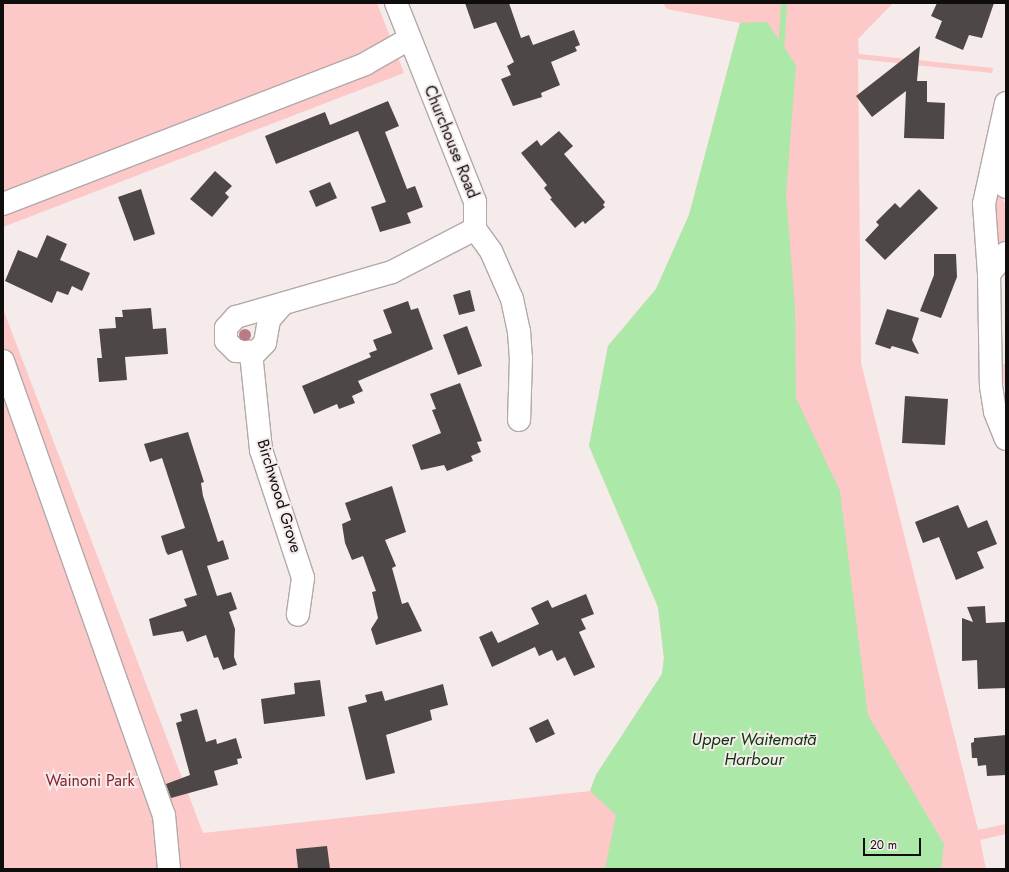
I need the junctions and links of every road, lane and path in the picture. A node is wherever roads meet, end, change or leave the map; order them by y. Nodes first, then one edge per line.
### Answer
1 (396, 3) edge
2 (409, 39) junction
3 (1006, 103) edge
4 (998, 145) junction
5 (1006, 187) edge
6 (3, 204) edge
7 (475, 229) junction
8 (1006, 252) edge
9 (989, 274) junction
10 (281, 306) junction
11 (251, 353) junction
12 (3, 361) edge
13 (519, 420) dead end
14 (1006, 439) edge
15 (298, 615) dead end
16 (169, 869) edge

1 - 2 street, Churchouse Road
2 - 6 street
2 - 7 street, Churchouse Road
3 - 4 street
4 - 5 street
4 - 9 street
7 - 10 street
7 - 13 street
8 - 9 street
9 - 14 street
10 - 11 street
10 - 11 street
11 - 15 street, Birchwood Grove
12 - 16 street

